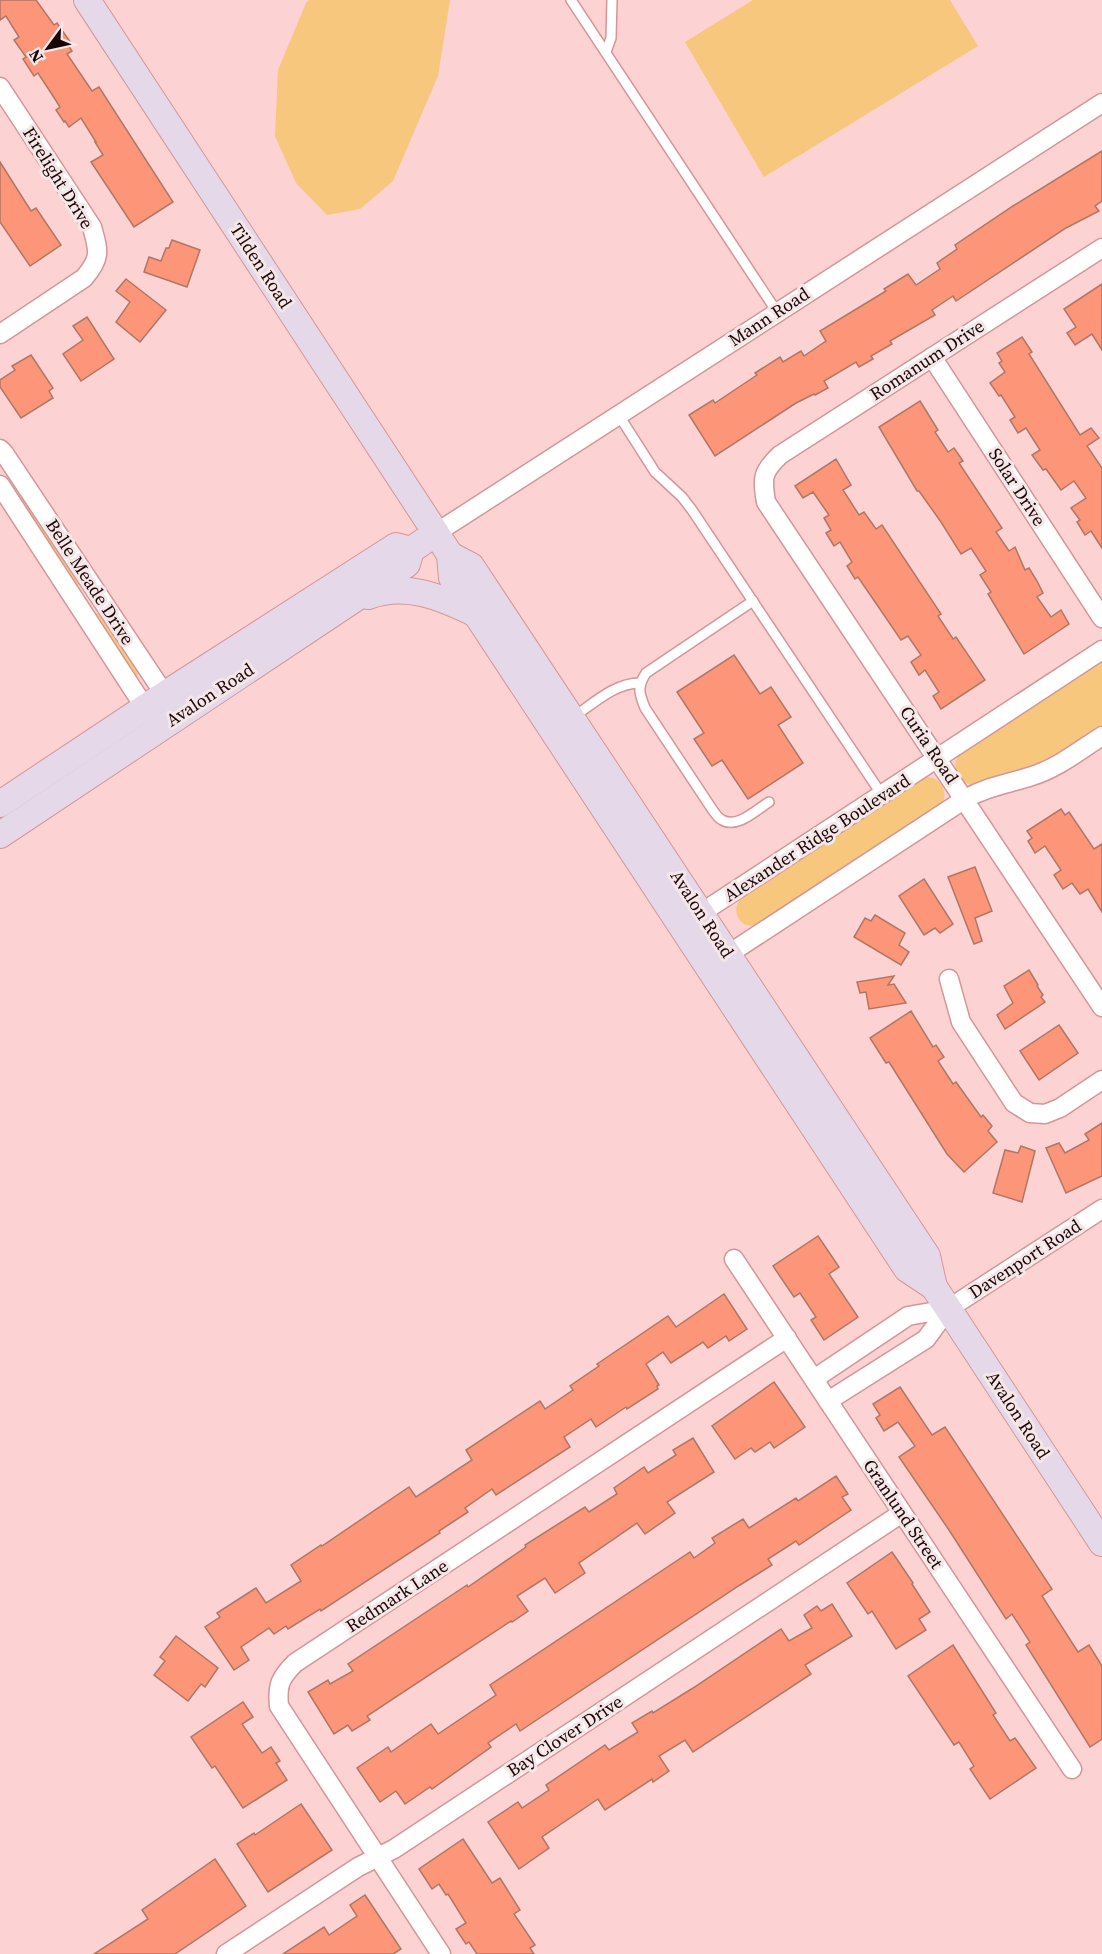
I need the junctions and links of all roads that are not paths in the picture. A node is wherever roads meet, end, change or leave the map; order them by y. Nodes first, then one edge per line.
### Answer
1 (87, 0) edge
2 (571, 0) edge
3 (612, 0) edge
4 (606, 52) junction
5 (0, 87) edge
6 (1102, 103) edge
7 (1102, 248) edge
8 (777, 312) junction
9 (0, 334) edge
10 (932, 357) junction
11 (618, 414) junction
12 (0, 449) edge
13 (20, 476) junction
14 (763, 481) joint
15 (1, 486) edge
16 (436, 533) junction
17 (411, 549) junction
18 (450, 555) junction
19 (97, 592) junction
20 (753, 601) junction
21 (351, 602) junction
22 (78, 604) junction
23 (476, 614) junction
24 (1102, 618) edge
25 (1102, 650) edge
26 (640, 683) junction
27 (162, 712) junction
28 (572, 718) junction
29 (1102, 736) edge
30 (938, 758) junction
31 (882, 795) junction
32 (965, 799) junction
33 (769, 802) dead end
34 (0, 804) edge
35 (0, 835) edge
36 (691, 919) junction
37 (718, 961) junction
38 (949, 979) dead end
39 (1102, 1007) edge
40 (1102, 1080) edge
41 (1102, 1209) edge
42 (735, 1260) dead end
43 (948, 1309) junction
44 (787, 1338) junction
45 (858, 1350) junction
46 (873, 1373) junction
47 (814, 1379) junction
48 (828, 1401) junction
49 (902, 1513) junction
50 (1102, 1543) edge
51 (1072, 1769) dead end
52 (378, 1857) junction
53 (226, 1954) edge
54 (441, 1954) edge

1 - 16 main road, Tilden Road
2 - 4 lane
3 - 4 lane
4 - 8 lane
5 - 9 street, Firelight Drive
6 - 8 street, Mann Road
7 - 10 street, Romanum Drive
8 - 11 street, Mann Road
10 - 14 street, Romanum Drive
10 - 24 street, Solar Drive
11 - 16 street, Mann Road
11 - 20 lane
12 - 13 street, Belle Meade Drive
13 - 15 street
13 - 19 street, Belle Meade Drive
14 - 30 street, Curia Road
15 - 22 street, Belle Meade Drive
16 - 17 main road, Avalon Road
16 - 18 main road, Avalon Road
17 - 21 main road, Avalon Road
17 - 27 main road, Avalon Road
18 - 23 main road, Avalon Road
18 - 28 main road, Avalon Road
19 - 22 street
19 - 27 street, Belle Meade Drive
20 - 26 lane
20 - 31 lane
21 - 23 main road
21 - 27 main road, Avalon Road
22 - 27 street, Belle Meade Drive
23 - 36 main road, Avalon Road
25 - 30 street, Alexander Ridge Boulevard
26 - 28 lane
26 - 33 lane
27 - 34 main road, Avalon Road
27 - 35 main road, Avalon Road
28 - 36 main road, Avalon Road
29 - 32 street
30 - 31 street, Alexander Ridge Boulevard
30 - 32 street, Curia Road
31 - 36 street, Alexander Ridge Boulevard
32 - 37 street
32 - 39 street, Curia Road
36 - 37 main road, Avalon Road
37 - 43 main road, Avalon Road
38 - 40 street
41 - 43 street, Davenport Road
42 - 44 street, Granlund Street
43 - 45 street
43 - 46 street
43 - 50 main road, Avalon Road
44 - 47 street, Granlund Street
44 - 52 street, Redmark Lane
45 - 46 street
45 - 47 street
46 - 48 street
47 - 48 street, Granlund Street
48 - 49 street, Granlund Street
49 - 51 street, Granlund Street
49 - 52 street, Bay Clover Drive
52 - 53 street, Bay Clover Drive
52 - 54 street, Redmark Lane

